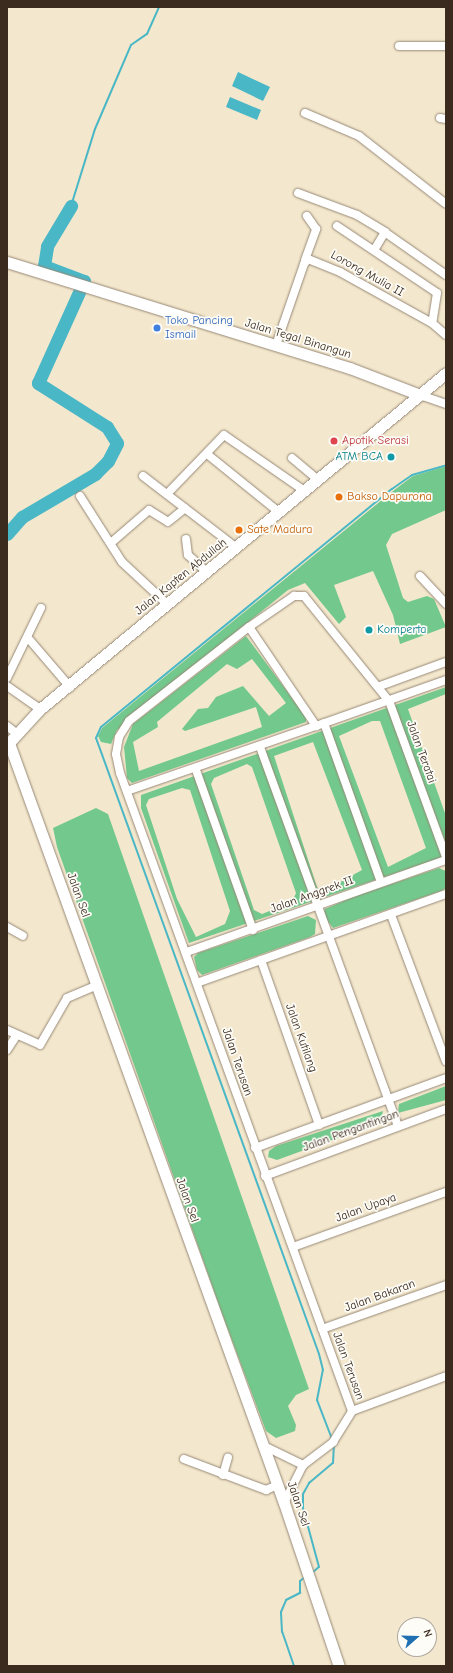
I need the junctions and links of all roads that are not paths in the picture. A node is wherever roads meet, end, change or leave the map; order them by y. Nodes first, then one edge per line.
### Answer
1 (399, 46) dead end
2 (446, 46) edge
3 (305, 113) dead end
4 (298, 193) dead end
5 (446, 204) edge
6 (307, 216) dead end
7 (337, 226) dead end
8 (386, 233) junction
9 (374, 250) junction
10 (305, 260) junction
11 (7, 262) edge
12 (446, 275) edge
13 (446, 290) edge
14 (438, 295) junction
15 (432, 323) junction
16 (446, 335) edge
17 (276, 345) junction
18 (446, 373) edge
19 (420, 395) junction
20 (446, 404) edge
21 (207, 454) junction
22 (292, 458) dead end
23 (143, 476) dead end
24 (319, 481) junction
25 (306, 492) junction
26 (167, 494) junction
27 (80, 496) dead end
28 (185, 508) junction
29 (280, 513) junction
30 (186, 539) dead end
31 (112, 542) junction
32 (237, 548) junction
33 (207, 572) junction
34 (420, 576) dead end
35 (167, 604) junction
36 (446, 604) edge
37 (41, 608) dead end
38 (249, 627) junction
39 (28, 638) junction
40 (446, 662) edge
41 (7, 678) edge
42 (446, 680) edge
43 (7, 686) edge
44 (380, 686) junction
45 (70, 687) junction
46 (389, 701) junction
47 (40, 709) junction
48 (129, 721) joint
49 (320, 724) junction
50 (12, 730) edge
51 (8, 744) edge
52 (260, 747) junction
53 (196, 770) junction
54 (126, 791) junction
55 (446, 858) edge
56 (381, 882) junction
57 (446, 894) edge
58 (316, 908) junction
59 (391, 915) junction
60 (7, 927) edge
61 (254, 930) junction
62 (23, 936) dead end
63 (329, 936) junction
64 (187, 952) junction
65 (261, 960) junction
66 (197, 983) junction
67 (96, 985) junction
68 (7, 1030) edge
69 (16, 1036) junction
70 (7, 1050) edge
71 (446, 1061) edge
72 (446, 1078) edge
73 (388, 1100) junction
74 (446, 1109) edge
75 (319, 1125) junction
76 (398, 1126) junction
77 (255, 1148) junction
78 (265, 1176) junction
79 (446, 1192) edge
80 (293, 1247) junction
81 (446, 1285) edge
82 (322, 1329) junction
83 (446, 1376) edge
84 (352, 1411) junction
85 (262, 1445) junction
86 (228, 1458) dead end
87 (184, 1459) dead end
88 (303, 1465) junction
89 (223, 1475) junction
90 (278, 1485) junction
91 (284, 1503) junction
92 (339, 1666) edge

1 - 2 street
3 - 5 street
4 - 8 street
6 - 10 street
7 - 9 street
8 - 9 street
8 - 12 street
9 - 14 street
10 - 15 street, Lorong Mulia II
10 - 17 street
11 - 17 street, Jalan Tegal Binangun
13 - 14 street
14 - 15 street
15 - 16 street, Lorong Mulia II
17 - 19 street, Jalan Tegal Binangun
18 - 19 street, Jalan Kapten Abdullah
19 - 20 street
19 - 24 street, Jalan Kapten Abdullah
21 - 25 street
21 - 26 street
21 - 29 street
22 - 24 street
23 - 26 street
24 - 25 street, Jalan Kapten Abdullah
25 - 29 street, Jalan Kapten Abdullah
26 - 28 street
27 - 31 street
28 - 31 street
28 - 32 street
29 - 32 street, Jalan Kapten Abdullah
30 - 33 street
31 - 35 street
32 - 33 street, Jalan Kapten Abdullah
33 - 35 street, Jalan Kapten Abdullah
34 - 36 street
35 - 45 street, Jalan Kapten Abdullah
37 - 39 street
38 - 44 street, Jalan Teratai
38 - 48 street, Jalan Teratai
38 - 49 street
39 - 41 street
39 - 45 street
40 - 44 street
42 - 46 street
43 - 47 street
44 - 46 street, Jalan Teratai
45 - 47 street, Jalan Kapten Abdullah
46 - 49 street
46 - 55 street, Jalan Teratai
47 - 50 street, Jalan Kapten Abdullah
48 - 54 street, Jalan Terusan
49 - 52 street
49 - 56 street
50 - 51 street, Jalan Kapten Abdullah
51 - 67 street, Jalan Sel
52 - 53 street
52 - 58 street
53 - 54 street
53 - 61 street
54 - 64 street, Jalan Terusan
55 - 56 street, Jalan Anggrek II
56 - 58 street, Jalan Anggrek II
57 - 59 street
58 - 61 street, Jalan Anggrek II
58 - 63 street
59 - 63 street
59 - 71 street
60 - 62 street
61 - 64 street, Jalan Anggrek II
63 - 65 street
63 - 73 street
64 - 66 street, Jalan Terusan
65 - 66 street
65 - 75 street, Jalan Kutilang
66 - 77 street, Jalan Terusan
67 - 69 street
67 - 85 street, Jalan Sel
68 - 69 street
69 - 70 street
72 - 73 street
73 - 75 street
73 - 76 street
74 - 76 street, Jalan Pengantingan
75 - 77 street
76 - 78 street, Jalan Pengantingan
77 - 78 street, Jalan Terusan
78 - 80 street, Jalan Terusan
79 - 80 street, Jalan Upaya
80 - 82 street, Jalan Terusan
81 - 82 street, Jalan Bakaran
82 - 84 street, Jalan Terusan
83 - 84 street
84 - 88 street
85 - 88 street
85 - 90 street, Jalan Sel
86 - 89 street
87 - 89 street
88 - 91 street
89 - 90 street
90 - 91 street, Jalan Sel
91 - 92 street, Jalan Sel

